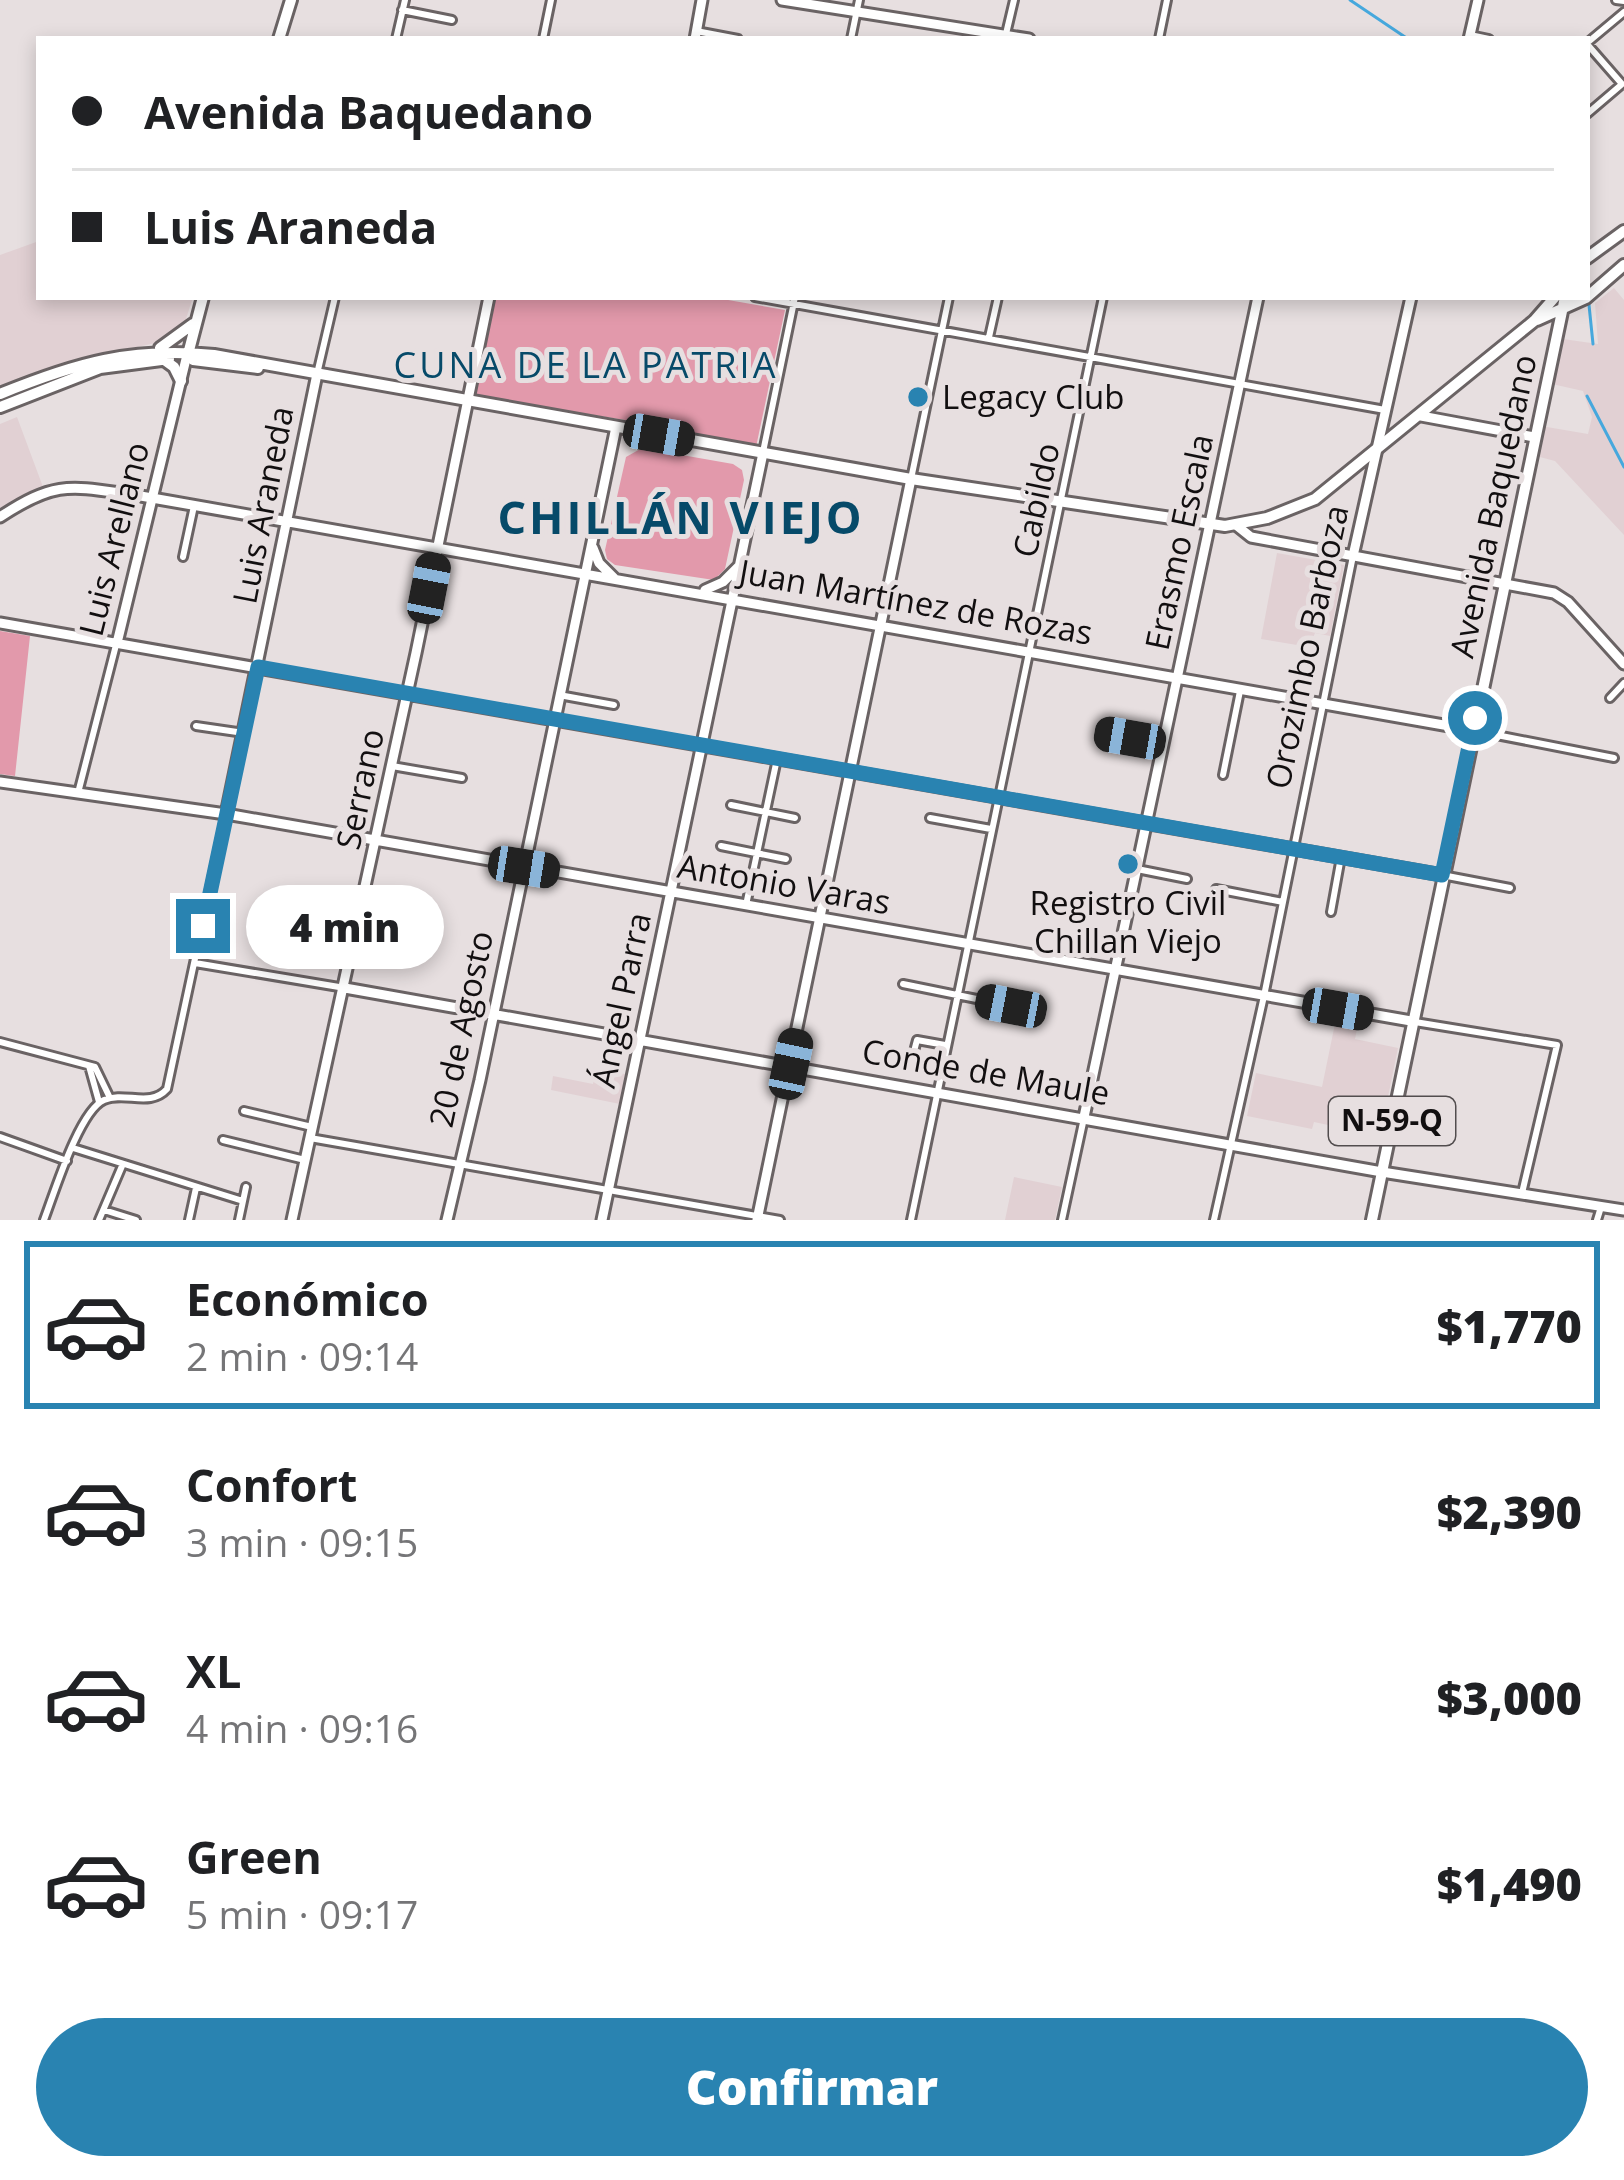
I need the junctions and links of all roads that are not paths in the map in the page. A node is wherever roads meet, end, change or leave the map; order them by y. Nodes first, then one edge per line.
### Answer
1 (291, 0) edge
2 (404, 0) edge
3 (551, 0) edge
4 (702, 0) edge
5 (782, 0) edge
6 (859, 0) edge
7 (1014, 0) edge
8 (1167, 0) edge
9 (1478, 0) edge
10 (810, 2) edge
11 (402, 10) junction
12 (1624, 12) edge
13 (856, 13) junction
14 (452, 20) dead end
15 (696, 35) edge
16 (280, 36) edge
17 (397, 36) edge
18 (544, 36) edge
19 (852, 36) edge
20 (993, 36) edge
21 (1005, 36) edge
22 (1160, 36) edge
23 (1470, 36) edge
24 (1590, 41) edge
25 (1590, 47) edge
26 (1623, 83) edge
27 (1590, 111) edge
28 (1624, 231) edge
29 (1590, 257) edge
30 (1590, 259) edge
31 (1624, 265) edge
32 (1607, 280) junction
33 (1590, 295) edge
34 (202, 300) edge
35 (334, 300) edge
36 (488, 300) edge
37 (794, 300) edge
38 (948, 300) edge
39 (997, 300) edge
40 (1102, 300) edge
41 (1257, 300) edge
42 (1410, 300) edge
43 (1561, 300) edge
44 (196, 322) junction
45 (943, 328) junction
46 (989, 337) junction
47 (146, 352) junction
48 (187, 356) junction
49 (1091, 356) junction
50 (163, 358) junction
51 (316, 374) junction
52 (181, 381) junction
53 (1240, 383) junction
54 (0, 394) edge
55 (468, 401) junction
56 (0, 407) edge
57 (1385, 410) junction
58 (1420, 416) junction
59 (616, 427) junction
60 (1534, 437) junction
61 (1376, 451) junction
62 (763, 453) junction
63 (911, 478) junction
64 (150, 498) junction
65 (1061, 503) junction
66 (194, 506) junction
67 (0, 517) edge
68 (287, 522) junction
69 (1208, 525) junction
70 (1236, 525) junction
71 (591, 543) junction
72 (437, 548) junction
73 (1353, 556) junction
74 (184, 557) dead end
75 (740, 565) junction
76 (585, 573) junction
77 (615, 578) junction
78 (1503, 583) junction
79 (700, 592) junction
80 (734, 597) junction
81 (0, 623) edge
82 (882, 624) junction
83 (117, 643) junction
84 (1029, 650) junction
85 (1624, 664) edge
86 (258, 667) junction
87 (1178, 676) junction
88 (1624, 683) edge
89 (1241, 688) junction
90 (408, 693) junction
91 (560, 695) junction
92 (1610, 698) dead end
93 (1324, 703) junction
94 (614, 705) dead end
95 (554, 721) junction
96 (196, 726) dead end
97 (1472, 730) junction
98 (244, 733) junction
99 (1104, 734) dead end
100 (1163, 745) junction
101 (702, 747) junction
102 (1614, 758) dead end
103 (777, 759) junction
104 (392, 766) junction
105 (851, 772) junction
106 (1223, 775) dead end
107 (462, 778) dead end
108 (0, 782) edge
109 (78, 793) junction
110 (998, 797) junction
111 (731, 806) dead end
112 (766, 812) junction
113 (226, 814) junction
114 (795, 818) dead end
115 (930, 818) dead end
116 (1147, 822) junction
117 (991, 830) junction
118 (376, 841) junction
119 (721, 846) dead end
120 (1293, 848) junction
121 (757, 853) junction
122 (1341, 857) junction
123 (786, 859) dead end
124 (524, 867) junction
125 (1137, 869) junction
126 (1442, 875) junction
127 (1186, 879) dead end
128 (1510, 888) dead end
129 (1216, 889) dead end
130 (672, 891) junction
131 (1283, 902) junction
132 (746, 905) junction
133 (1331, 912) dead end
134 (821, 918) junction
135 (967, 944) junction
136 (195, 963) junction
137 (1115, 970) junction
138 (903, 984) dead end
139 (345, 988) junction
140 (957, 995) junction
141 (1264, 996) junction
142 (1011, 1006) dead end
143 (494, 1013) junction
144 (1412, 1022) junction
145 (640, 1039) junction
146 (0, 1042) edge
147 (946, 1046) junction
148 (913, 1055) dead end
149 (791, 1064) junction
150 (89, 1066) junction
151 (938, 1090) junction
152 (110, 1098) junction
153 (99, 1102) junction
154 (244, 1112) dead end
155 (1084, 1118) junction
156 (311, 1132) junction
157 (0, 1137) edge
158 (223, 1140) dead end
159 (1230, 1144) junction
160 (74, 1148) junction
161 (305, 1160) junction
162 (68, 1161) junction
163 (459, 1163) junction
164 (122, 1166) junction
165 (1382, 1172) junction
166 (246, 1187) dead end
167 (196, 1188) junction
168 (608, 1190) junction
169 (1522, 1193) junction
170 (243, 1201) junction
171 (1601, 1207) junction
172 (104, 1210) junction
173 (1624, 1210) edge
174 (757, 1218) edge
175 (44, 1220) edge
176 (99, 1220) edge
177 (136, 1220) edge
178 (189, 1220) edge
179 (239, 1220) edge
180 (292, 1220) edge
181 (447, 1220) edge
182 (602, 1220) edge
183 (780, 1220) edge
184 (911, 1220) edge
185 (1062, 1220) edge
186 (1215, 1220) edge
187 (1372, 1220) edge
188 (1597, 1220) edge

1 - 16 main road
2 - 11 street
3 - 18 street
4 - 15 street
5 - 10 street
6 - 13 street
7 - 21 street
8 - 22 street
9 - 23 street
10 - 13 street
11 - 14 street
11 - 17 street
12 - 24 street
13 - 19 street
13 - 20 street
25 - 26 street
26 - 27 street
28 - 29 main road
30 - 32 main road
31 - 32 main road
32 - 33 main road
34 - 44 main road, Luis Arellano
35 - 51 street, Luis Araneda
36 - 55 street, Serrano
37 - 45 street
37 - 62 street, Ángel Parra
38 - 45 street
39 - 46 street
40 - 49 street, Cabildo
41 - 53 street, Erasmo Escala
42 - 57 street, Orozimbo Barboza
43 - 58 main road
43 - 60 main road, Avenida Baquedano / N-59-Q
44 - 47 main road
44 - 48 main road, Luis Arellano
45 - 46 street
45 - 63 street
46 - 49 street
47 - 48 main road
47 - 54 main road
48 - 50 main road
48 - 51 main road
48 - 52 street, Luis Arellano
49 - 53 street
49 - 65 street, Cabildo
50 - 52 main road
50 - 56 main road
51 - 55 main road
51 - 68 street, Luis Araneda
52 - 64 street, Luis Arellano
53 - 57 street
53 - 69 street, Erasmo Escala
55 - 59 main road
55 - 72 street, Serrano
57 - 61 street, Orozimbo Barboza
58 - 60 street
58 - 61 main road
59 - 62 main road
59 - 71 street, 20 de Agosto
60 - 78 main road, Avenida Baquedano / N-59-Q
61 - 70 main road
61 - 73 street, Orozimbo Barboza
62 - 63 main road
62 - 75 street, Ángel Parra
63 - 65 main road
63 - 82 street
64 - 66 street, Juan Martínez de Rozas
64 - 67 street, Juan Martínez de Rozas
64 - 83 street, Luis Arellano
65 - 69 main road
65 - 84 street, Cabildo
66 - 68 street, Juan Martínez de Rozas
66 - 74 street
68 - 72 street, Juan Martínez de Rozas
68 - 86 street, Luis Araneda
69 - 70 main road
69 - 87 street, Erasmo Escala
70 - 73 street
71 - 76 street, 20 de Agosto
71 - 77 street
72 - 76 street, Juan Martínez de Rozas
72 - 90 street, Serrano
73 - 78 street
73 - 93 street, Orozimbo Barboza
75 - 79 street
75 - 80 street, Ángel Parra
76 - 77 street, Juan Martínez de Rozas
76 - 91 street, 20 de Agosto
77 - 79 street, Juan Martínez de Rozas
78 - 85 street
78 - 97 main road, Avenida Baquedano / N-59-Q
79 - 80 street, Juan Martínez de Rozas
80 - 82 street, Juan Martínez de Rozas
80 - 101 street, Ángel Parra
81 - 83 street
82 - 84 street, Juan Martínez de Rozas
82 - 105 street
83 - 86 street
83 - 109 street, Luis Arellano
84 - 87 street, Juan Martínez de Rozas
84 - 110 street, Cabildo
86 - 90 street
86 - 98 street, Luis Araneda
87 - 89 street, Juan Martínez de Rozas
87 - 100 street, Erasmo Escala
88 - 92 street
89 - 93 street, Juan Martínez de Rozas
89 - 106 street
90 - 95 street
90 - 104 street, Serrano
91 - 94 street
91 - 95 street, 20 de Agosto
93 - 97 street, Juan Martínez de Rozas
93 - 120 street, Orozimbo Barboza
95 - 101 street
95 - 124 street, 20 de Agosto
96 - 98 street
97 - 102 street, Juan Martínez de Rozas
97 - 126 main road, Avenida Baquedano / N-59-Q
98 - 113 street, Luis Araneda
99 - 100 street
100 - 116 street, Erasmo Escala
101 - 103 street
101 - 130 street, Ángel Parra
103 - 105 street
103 - 112 street
104 - 107 street
104 - 118 street, Serrano
105 - 110 street
105 - 134 street
108 - 109 street, Antonio Varas
109 - 113 street, Antonio Varas
110 - 116 street
110 - 117 street, Cabildo
111 - 112 street
112 - 114 street
112 - 121 street
113 - 118 street, Antonio Varas
113 - 136 street, Luis Araneda
115 - 117 street
116 - 120 street
116 - 125 street, Erasmo Escala
117 - 135 street, Cabildo
118 - 124 street, Antonio Varas
118 - 139 street, Serrano
119 - 121 street
120 - 122 street
120 - 131 street, Orozimbo Barboza
121 - 123 street
121 - 132 street
122 - 126 street
122 - 133 street
124 - 130 street, Antonio Varas
124 - 143 street, 20 de Agosto
125 - 127 street
125 - 137 street, Erasmo Escala
126 - 128 street
126 - 144 main road, Avenida Baquedano / N-59-Q
129 - 131 street
130 - 132 street, Antonio Varas
130 - 145 street, Ángel Parra
131 - 141 street, Orozimbo Barboza
132 - 134 street, Antonio Varas
134 - 135 street, Antonio Varas
134 - 149 street
135 - 137 street, Antonio Varas
135 - 140 street, Cabildo
136 - 139 street, Conde de Maule
136 - 152 street, Luis Araneda
137 - 141 street, Antonio Varas
137 - 155 street, Erasmo Escala
138 - 140 street
139 - 143 street, Conde de Maule
139 - 156 street, Serrano
140 - 142 street
140 - 147 street, Cabildo
141 - 144 street, Antonio Varas
141 - 159 street, Orozimbo Barboza
143 - 145 street, Conde de Maule
143 - 163 street, 20 de Agosto
144 - 165 main road, Avenida Baquedano / N-59-Q
144 - 169 street, Antonio Varas
145 - 149 street, Conde de Maule
145 - 168 street, Ángel Parra
146 - 150 street
147 - 148 street
147 - 151 street, Cabildo
149 - 151 street, Conde de Maule
149 - 174 street
150 - 152 street
150 - 153 street
151 - 155 street, Conde de Maule
151 - 184 street, Cabildo
152 - 153 street, Luis Araneda
153 - 160 street
154 - 156 street
155 - 159 street, Conde de Maule
155 - 185 street, Erasmo Escala
156 - 161 street, Serrano
156 - 163 street
157 - 162 street
158 - 161 street
159 - 165 street, Conde de Maule
159 - 186 street, Orozimbo Barboza
160 - 162 street
160 - 164 street
161 - 180 street, Serrano
162 - 175 street
163 - 168 street
163 - 181 street, 20 de Agosto
164 - 167 street
164 - 172 street
165 - 169 street, Conde de Maule
165 - 187 main road, Avenida Baquedano / N-59-Q
166 - 170 street
167 - 170 street
167 - 178 street
168 - 174 street
168 - 182 street, Ángel Parra
169 - 171 street, Conde de Maule
170 - 179 street
171 - 173 street, Conde de Maule
171 - 188 street
172 - 176 street
172 - 177 street
174 - 183 street

